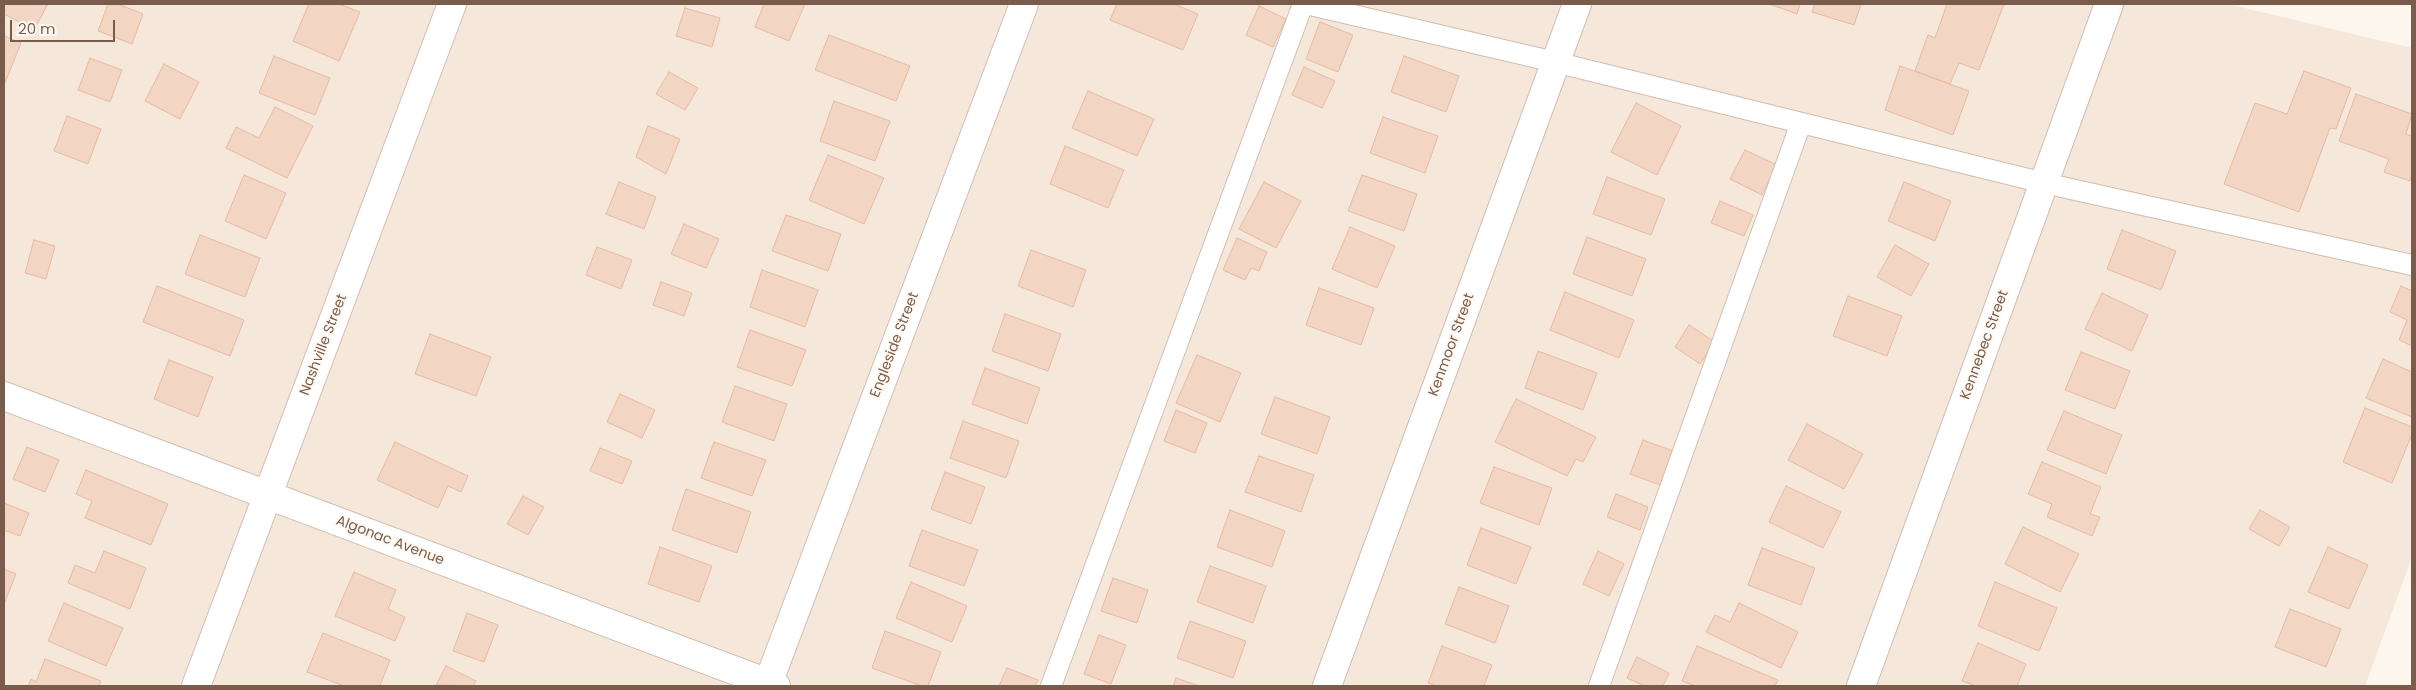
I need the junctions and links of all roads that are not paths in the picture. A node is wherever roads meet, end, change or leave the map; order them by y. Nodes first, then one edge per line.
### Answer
1 (452, 4) edge
2 (1024, 4) edge
3 (1305, 4) edge
4 (1577, 4) edge
5 (2109, 4) edge
6 (1556, 62) junction
7 (1801, 123) junction
8 (2044, 183) junction
9 (2412, 265) edge
10 (4, 396) edge
11 (267, 495) junction
12 (770, 685) edge
13 (196, 686) edge
14 (1051, 686) edge
15 (1327, 686) edge
16 (1599, 686) edge
17 (1861, 686) edge

1 - 11 street, Nashville Street
2 - 12 street, Engleside Street
3 - 6 lane
3 - 14 lane
4 - 6 street, Kenmoor Street
5 - 8 street, Kennebec Street
6 - 7 lane
6 - 15 street, Kenmoor Street
7 - 8 lane
7 - 16 lane
8 - 9 lane
8 - 17 street, Kennebec Street
10 - 11 street, Algonac Avenue
11 - 12 street, Algonac Avenue
11 - 13 street, Nashville Street

